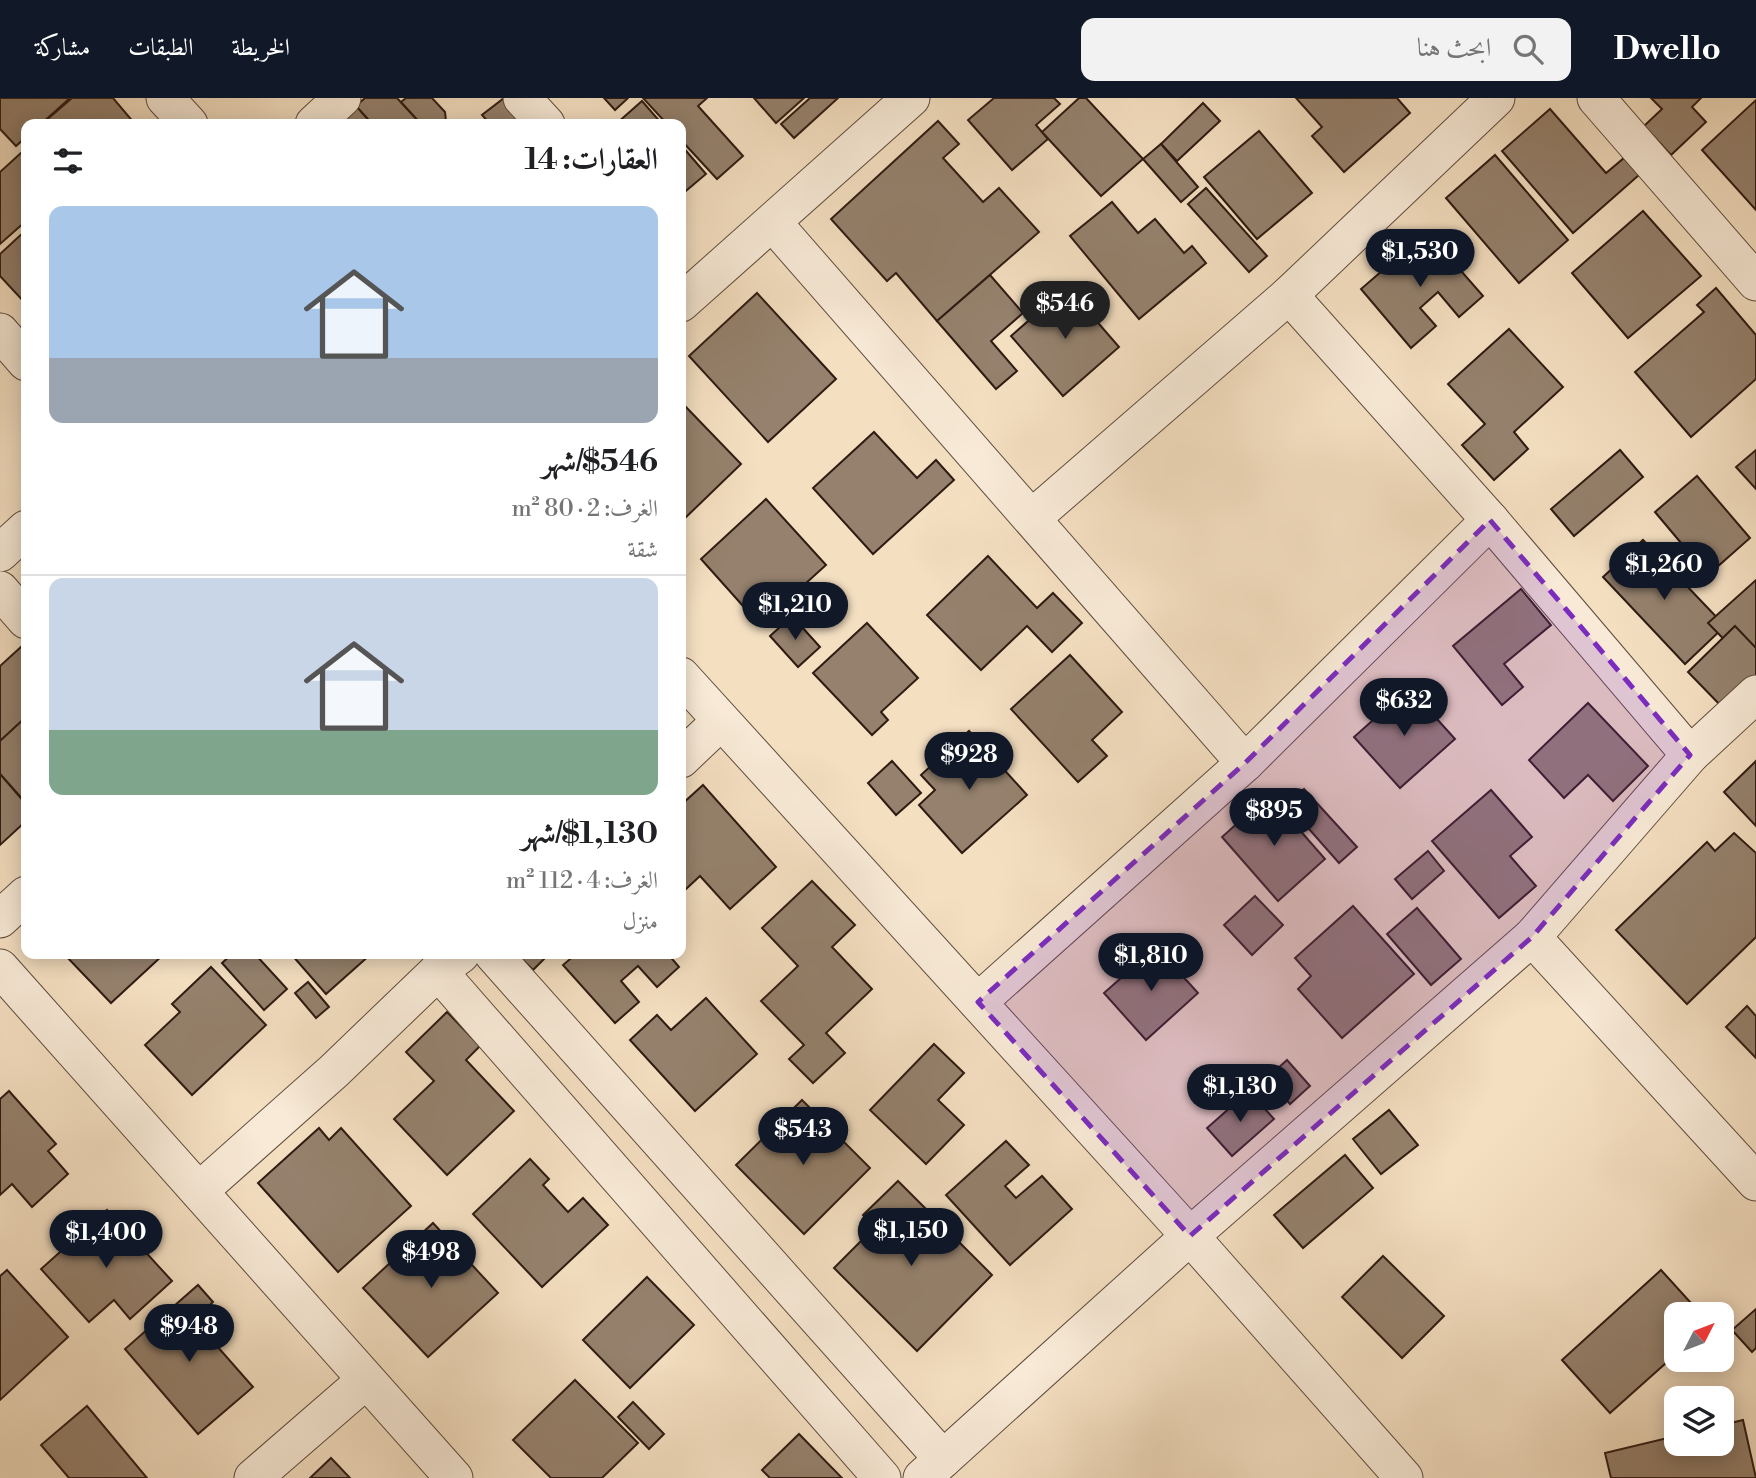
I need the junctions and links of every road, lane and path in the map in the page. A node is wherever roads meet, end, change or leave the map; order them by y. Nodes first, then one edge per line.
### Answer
1 (165, 98) edge
2 (342, 98) edge
3 (522, 98) edge
4 (911, 98) edge
5 (1496, 98) edge
6 (1596, 98) edge
7 (184, 119) edge
8 (319, 119) edge
9 (541, 119) edge
10 (773, 223) junction
11 (1756, 282) edge
12 (686, 287) edge
13 (1289, 295) junction
14 (0, 332) edge
15 (21, 356) edge
16 (1032, 518) junction
17 (1490, 520) junction
18 (21, 534) edge
19 (0, 553) edge
20 (0, 590) edge
21 (21, 614) edge
22 (686, 682) edge
23 (1756, 694) edge
24 (721, 721) junction
25 (686, 754) edge
26 (1690, 755) junction
27 (1245, 763) junction
28 (21, 900) edge
29 (0, 919) edge
30 (1532, 937) junction
31 (497, 959) edge
32 (449, 962) edge
33 (0, 968) edge
34 (978, 1002) junction
35 (1756, 1182) edge
36 (199, 1191) junction
37 (1190, 1236) junction
38 (366, 1380) junction
39 (932, 1469) edge
40 (253, 1478) edge
41 (454, 1478) edge
42 (882, 1478) edge
43 (1404, 1478) edge

1 - 7 street
2 - 8 street
3 - 9 street
4 - 10 street
5 - 13 street
6 - 11 street
10 - 12 street
10 - 16 street
13 - 16 street
13 - 17 street
14 - 15 street
16 - 27 street
17 - 26 street
17 - 27 street
18 - 19 street
20 - 21 street
22 - 24 street
23 - 26 street
24 - 25 street
24 - 34 street
26 - 30 street
27 - 34 street
28 - 29 street
30 - 35 street
30 - 37 street
31 - 39 street
32 - 36 street
32 - 42 street
33 - 36 street
34 - 37 street
36 - 38 street
37 - 39 street
37 - 43 street
38 - 40 street
38 - 41 street

